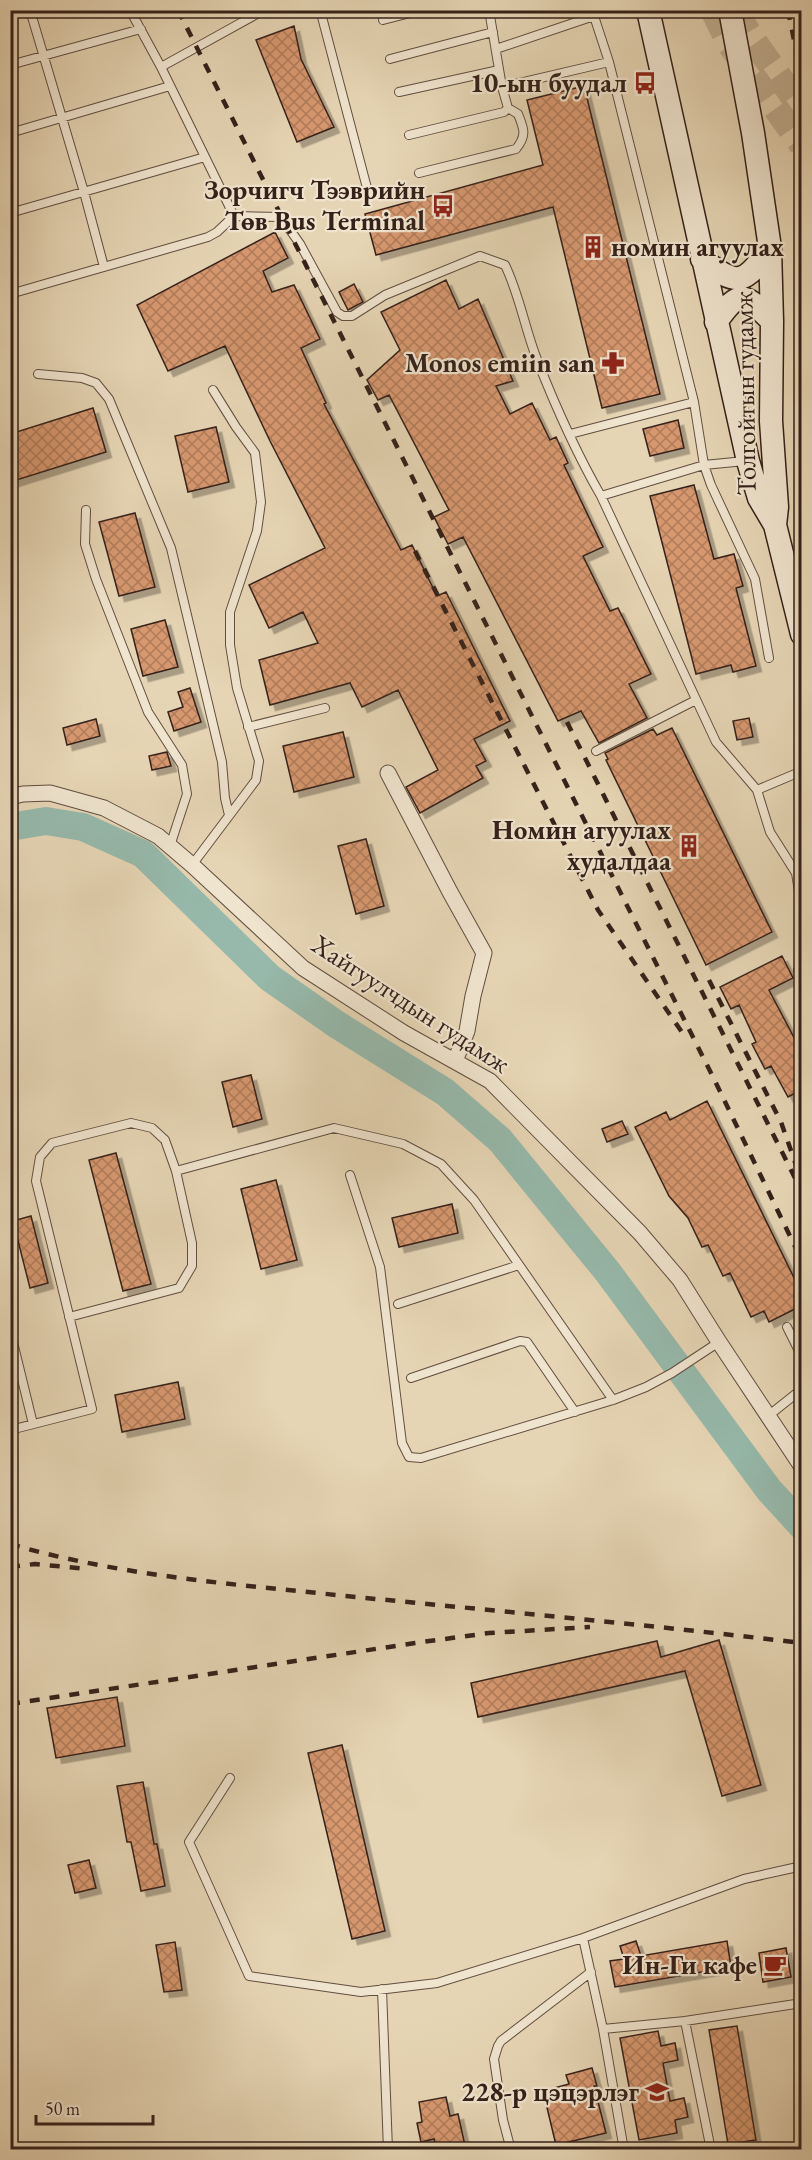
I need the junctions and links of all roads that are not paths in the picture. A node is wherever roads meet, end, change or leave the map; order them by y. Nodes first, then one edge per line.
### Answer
1 (30, 10) edge
2 (130, 10) edge
3 (264, 10) edge
4 (326, 10) edge
5 (422, 10) edge
6 (489, 10) edge
7 (648, 10) edge
8 (730, 10) edge
9 (593, 13) edge
10 (383, 20) dead end
11 (141, 29) junction
12 (493, 32) junction
13 (496, 49) junction
14 (44, 56) junction
15 (390, 59) dead end
16 (609, 62) junction
17 (10, 65) edge
18 (161, 67) junction
19 (499, 70) junction
20 (170, 86) junction
21 (502, 87) junction
22 (399, 92) dead end
23 (508, 108) junction
24 (62, 118) junction
25 (10, 133) edge
26 (409, 135) dead end
27 (205, 157) junction
28 (419, 173) dead end
29 (367, 188) dead end
30 (84, 192) junction
31 (10, 213) edge
32 (234, 216) junction
33 (770, 248) junction
34 (656, 253) junction
35 (700, 253) junction
36 (104, 267) junction
37 (10, 294) edge
38 (772, 321) junction
39 (716, 322) junction
40 (38, 374) dead end
41 (213, 390) dead end
42 (694, 402) junction
43 (570, 434) junction
44 (748, 461) junction
45 (704, 465) junction
46 (601, 496) junction
47 (86, 510) dead end
48 (775, 525) junction
49 (801, 634) edge
50 (769, 658) dead end
51 (696, 700) junction
52 (325, 708) dead end
53 (248, 727) junction
54 (596, 751) dead end
55 (801, 771) edge
56 (388, 773) dead end
57 (757, 790) junction
58 (10, 797) edge
59 (229, 815) junction
60 (170, 846) junction
61 (192, 865) junction
62 (801, 910) edge
63 (801, 961) edge
64 (798, 969) dead end
65 (454, 1061) junction
66 (176, 1171) junction
67 (350, 1175) dead end
68 (519, 1265) junction
69 (398, 1304) dead end
70 (69, 1317) junction
71 (787, 1326) dead end
72 (10, 1330) edge
73 (719, 1342) junction
74 (801, 1357) edge
75 (411, 1378) dead end
76 (801, 1389) edge
77 (613, 1400) junction
78 (575, 1412) junction
79 (768, 1416) junction
80 (33, 1424) junction
81 (10, 1430) edge
82 (801, 1467) edge
83 (230, 1778) dead end
84 (801, 1866) edge
85 (583, 1938) junction
86 (591, 1971) junction
87 (382, 1989) junction
88 (801, 2003) edge
89 (686, 2021) junction
90 (603, 2029) junction
91 (388, 2150) edge
92 (510, 2150) edge
93 (624, 2150) edge
94 (711, 2150) edge

1 - 14 lane
2 - 11 lane
3 - 18 lane
4 - 29 lane
5 - 10 lane
6 - 12 lane
7 - 35 main road, Толгойтын гудамж
8 - 33 main road, Толгойтын гудамж
9 - 13 lane
9 - 16 lane
11 - 14 lane
11 - 18 lane
12 - 13 lane
12 - 15 lane
13 - 19 lane
14 - 17 lane
14 - 24 lane
16 - 21 lane
16 - 34 lane
18 - 20 lane
19 - 21 lane
19 - 22 lane
20 - 24 lane
20 - 27 lane
21 - 23 lane
23 - 26 lane
23 - 28 lane
24 - 25 lane
24 - 30 lane
27 - 30 lane
27 - 32 lane
30 - 31 lane
30 - 36 lane
32 - 36 lane
32 - 43 lane
33 - 35 main road
33 - 38 main road, Толгойтын гудамж
34 - 35 lane
34 - 42 lane
35 - 39 main road, Толгойтын гудамж
36 - 37 lane
38 - 39 main road
38 - 48 main road, Толгойтын гудамж
39 - 44 main road, Толгойтын гудамж
40 - 59 lane
41 - 53 lane
42 - 43 lane
42 - 45 lane
43 - 46 lane
44 - 45 lane
44 - 48 main road, Толгойтын гудамж
45 - 46 lane
45 - 50 lane
46 - 51 lane
47 - 60 lane
48 - 49 main road, Толгойтын гудамж
51 - 54 lane
51 - 57 lane
52 - 53 lane
53 - 59 lane
55 - 57 lane
56 - 65 street
57 - 62 lane
58 - 60 street, Хайгуулчдын гудамж
59 - 61 lane
60 - 61 street, Хайгуулчдын гудамж
61 - 65 street, Хайгуулчдын гудамж
63 - 64 lane
65 - 73 street, Хайгуулчдын гудамж
66 - 68 lane
66 - 70 lane
66 - 70 lane
67 - 78 lane
68 - 69 lane
68 - 77 lane
70 - 80 lane
71 - 74 lane
72 - 80 lane
73 - 77 lane
73 - 79 street, Хайгуулчдын гудамж
75 - 78 lane
76 - 79 lane
77 - 78 lane
79 - 82 street, Хайгуулчдын гудамж
80 - 81 lane
83 - 87 lane
84 - 85 lane
85 - 86 lane
85 - 87 lane
86 - 90 lane
86 - 92 lane
87 - 91 lane
88 - 89 lane
89 - 90 lane
89 - 94 lane
90 - 93 lane

